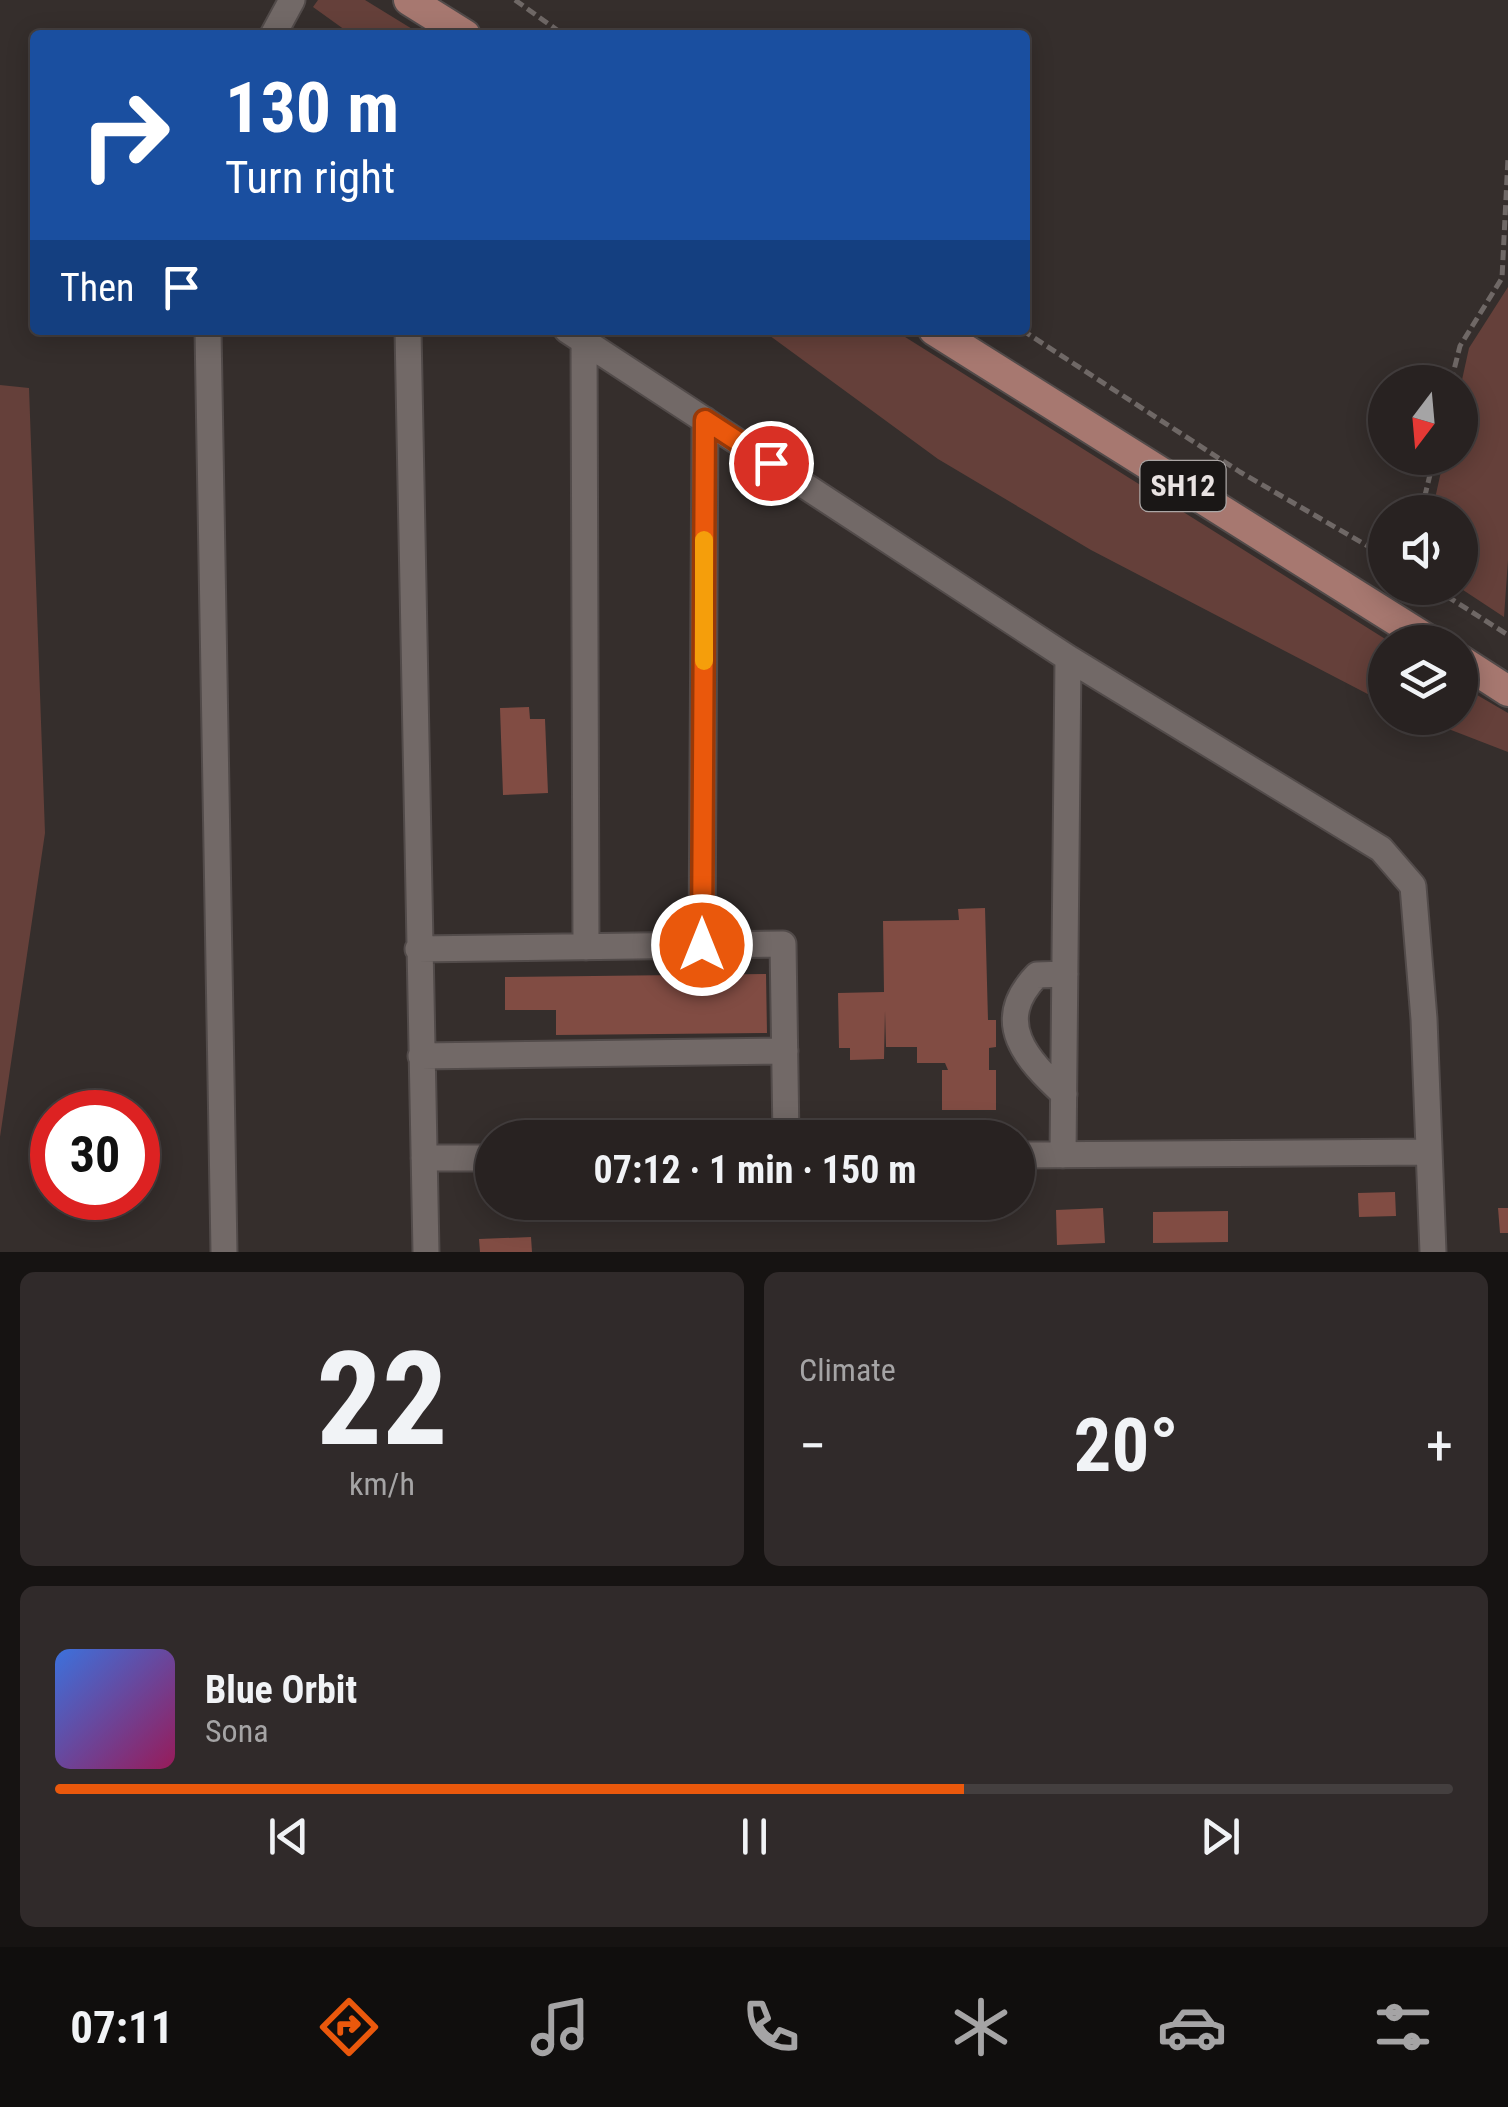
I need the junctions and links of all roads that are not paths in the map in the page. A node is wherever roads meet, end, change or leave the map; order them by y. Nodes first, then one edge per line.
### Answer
1 (292, 0) edge
2 (410, 0) edge
3 (276, 30) edge
4 (457, 30) edge
5 (208, 335) edge
6 (408, 335) edge
7 (575, 335) edge
8 (942, 335) edge
9 (705, 420) junction
10 (1405, 625) edge
11 (1068, 658) junction
12 (1478, 671) edge
13 (1508, 690) edge
14 (702, 945) junction
15 (586, 947) junction
16 (418, 948) junction
17 (1065, 974) junction
18 (784, 1051) junction
19 (421, 1056) junction
20 (1064, 1094) junction
21 (786, 1120) edge
22 (1429, 1152) junction
23 (1035, 1155) edge
24 (1064, 1155) junction
25 (424, 1158) junction
26 (475, 1158) edge
27 (224, 1252) edge
28 (426, 1252) edge
29 (1433, 1252) edge

1 - 3 street
2 - 4 main road
5 - 27 street
6 - 16 street
7 - 9 street
7 - 15 street
8 - 10 main road, SH12
9 - 11 street
9 - 14 street
11 - 17 street
11 - 22 street
12 - 13 main road
14 - 15 street
14 - 18 street
15 - 16 street
16 - 19 street
17 - 20 street
17 - 20 street
18 - 19 street
18 - 21 street
19 - 25 street
20 - 24 street
22 - 24 street
22 - 29 street
23 - 24 street
25 - 26 street
25 - 28 street

